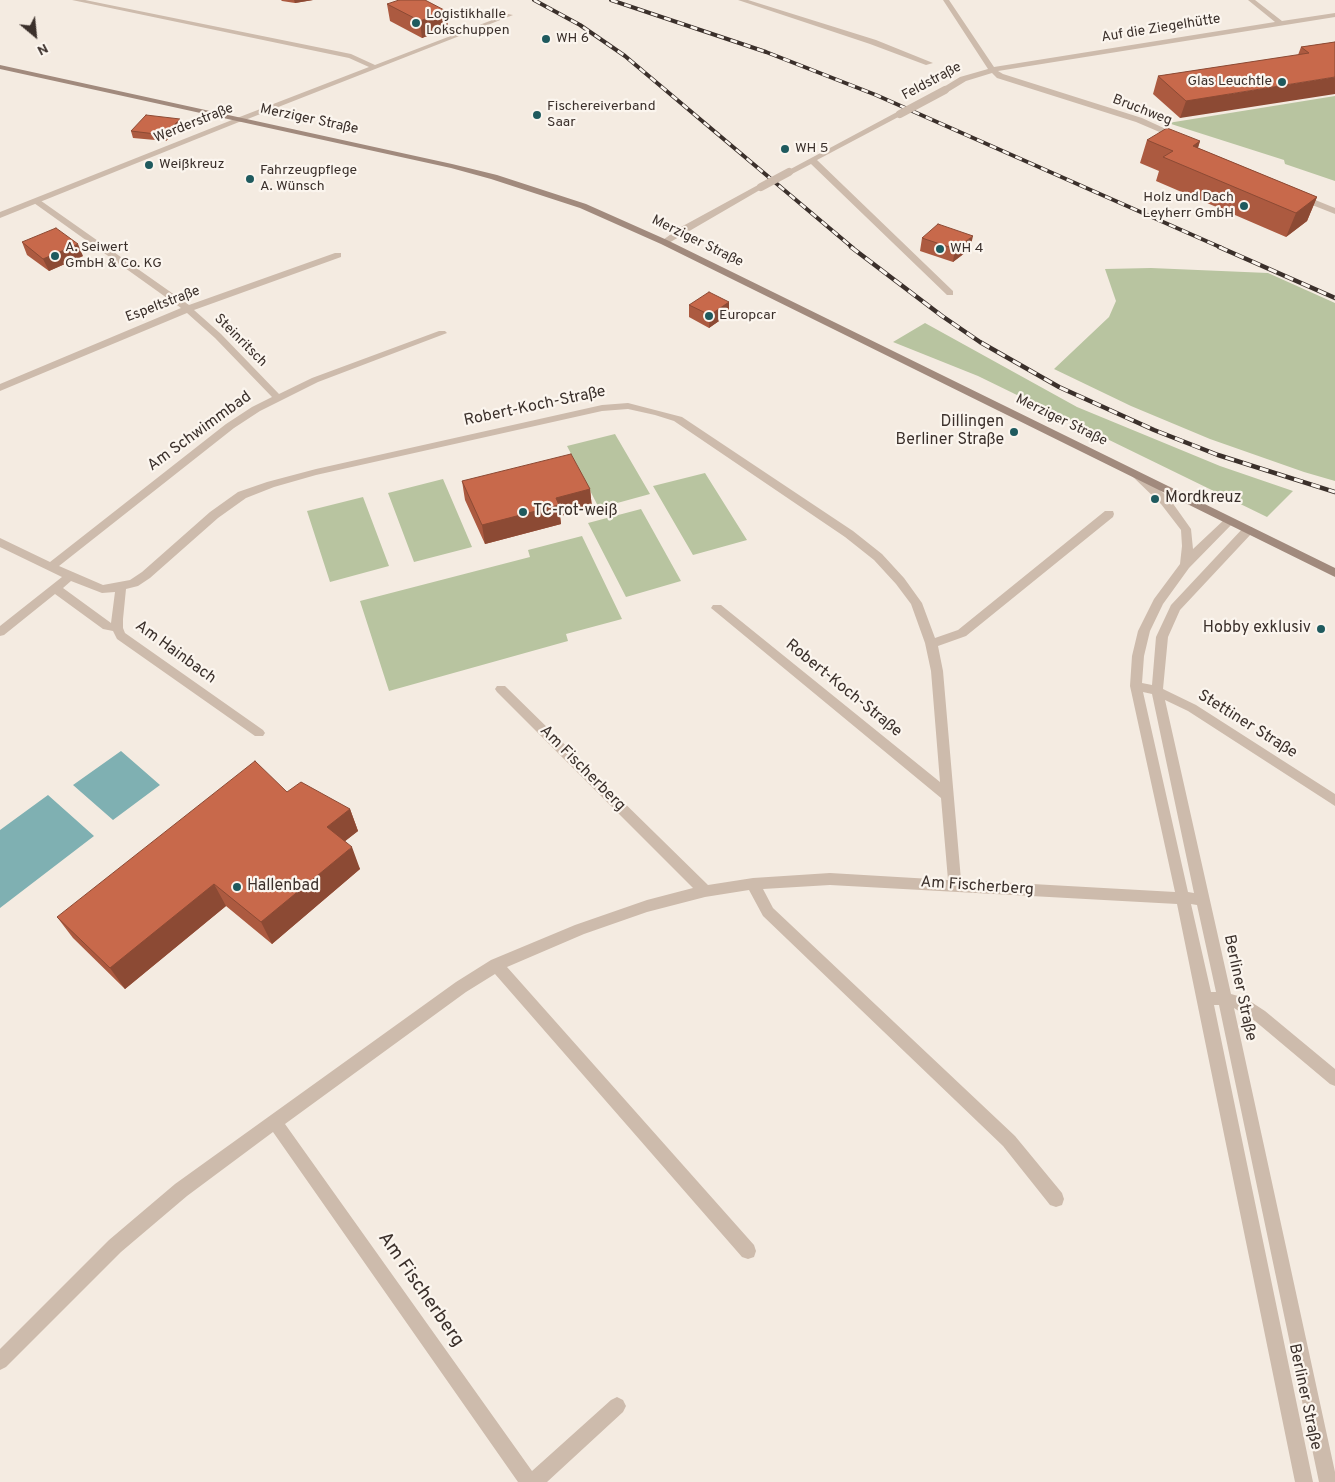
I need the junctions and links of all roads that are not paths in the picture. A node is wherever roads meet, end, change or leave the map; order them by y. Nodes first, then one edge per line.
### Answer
1 (75, 0) edge
2 (741, 0) edge
3 (946, 0) edge
4 (1251, 0) edge
5 (510, 15) dead end
6 (1335, 15) edge
7 (1280, 24) junction
8 (929, 63) dead end
9 (0, 67) edge
10 (374, 67) junction
11 (992, 69) junction
12 (240, 120) junction
13 (1185, 143) edge
14 (812, 160) junction
15 (1296, 195) edge
16 (37, 201) junction
17 (1335, 211) edge
18 (0, 214) edge
19 (664, 242) junction
20 (338, 255) dead end
21 (950, 293) dead end
22 (188, 310) junction
23 (442, 333) dead end
24 (0, 388) edge
25 (277, 397) junction
26 (1136, 475) junction
27 (1109, 514) dead end
28 (1230, 521) junction
29 (1248, 530) junction
30 (0, 542) edge
31 (1185, 565) junction
32 (51, 567) junction
33 (1335, 573) edge
34 (70, 576) junction
35 (121, 587) junction
36 (55, 588) junction
37 (717, 608) dead end
38 (117, 628) junction
39 (0, 632) edge
40 (931, 643) junction
41 (1136, 686) junction
42 (501, 689) dead end
43 (1157, 691) junction
44 (259, 733) dead end
45 (947, 795) junction
46 (1335, 801) edge
47 (753, 884) junction
48 (955, 886) junction
49 (705, 891) junction
50 (1183, 898) junction
51 (1201, 899) junction
52 (496, 966) junction
53 (1206, 998) junction
54 (1225, 999) junction
55 (1335, 1079) edge
56 (276, 1122) junction
57 (1056, 1199) dead end
58 (748, 1250) dead end
59 (0, 1361) edge
60 (617, 1406) dead end
61 (529, 1482) edge
62 (534, 1482) edge
63 (1304, 1482) edge
64 (1328, 1482) edge

1 - 10 street
2 - 8 street
3 - 11 street
4 - 7 street
5 - 10 street, Werderstraße
6 - 7 street, Auf die Ziegelhütte
7 - 11 street, Auf die Ziegelhütte
9 - 12 main road, Merziger Straße
10 - 12 street, Werderstraße
11 - 13 street, Bruchweg
11 - 14 street, Feldstraße, bridge
12 - 16 street, Werderstraße
12 - 19 main road, Merziger Straße
14 - 19 street, Feldstraße, bridge
14 - 21 street
15 - 17 street
16 - 18 street, Werderstraße
16 - 22 street, Steinritsch
19 - 26 main road, Merziger Straße
20 - 22 street, Espeltstraße
22 - 24 street, Espeltstraße
22 - 25 street, Steinritsch
23 - 25 street, Am Schwimmbad
25 - 32 street, Am Schwimmbad
26 - 28 main road, Merziger Straße
26 - 31 street
27 - 40 street
28 - 29 main road, Merziger Straße
28 - 31 street, Berliner Straße
29 - 33 main road, Merziger Straße
29 - 43 street, Berliner Straße
30 - 32 street
31 - 41 street, Berliner Straße
32 - 34 street
34 - 35 street
34 - 36 street
35 - 38 street, Am Hainbach
35 - 40 street, Robert-Koch-Straße
36 - 38 street
36 - 39 street
37 - 45 street, Robert-Koch-Straße
38 - 44 street, Am Hainbach
40 - 45 street, Robert-Koch-Straße
41 - 43 street, Stettiner Straße
41 - 50 street, Berliner Straße
42 - 49 street, Am Fischerberg
43 - 46 street, Stettiner Straße
43 - 51 street, Berliner Straße
45 - 48 street, Robert-Koch-Straße
47 - 48 street, Am Fischerberg
47 - 49 street, Am Fischerberg
47 - 57 street
48 - 50 street, Am Fischerberg
49 - 52 street, Am Fischerberg
50 - 51 street, Am Fischerberg
50 - 53 street, Berliner Straße
51 - 54 street, Berliner Straße
52 - 56 street, Am Fischerberg
52 - 58 street
53 - 54 street
53 - 63 street, Berliner Straße
54 - 55 street
54 - 64 street, Berliner Straße
56 - 59 street, Am Fischerberg
56 - 61 street, Am Fischerberg
60 - 62 street

